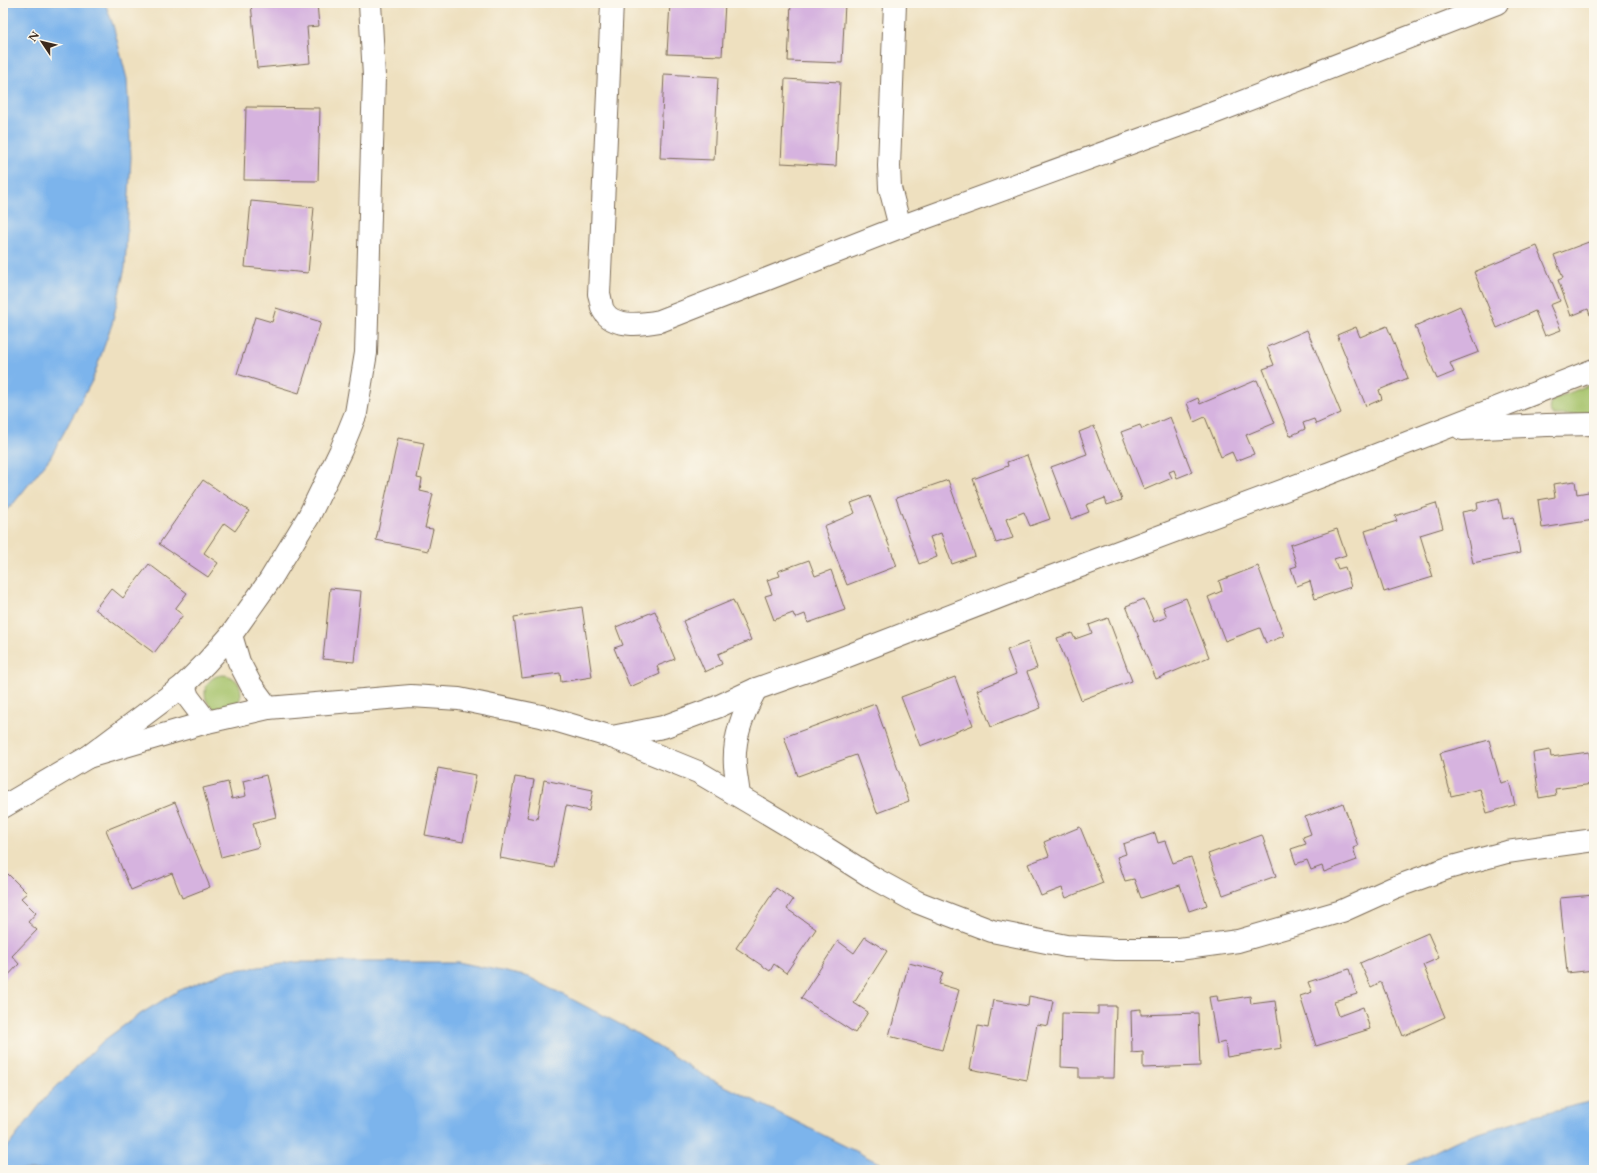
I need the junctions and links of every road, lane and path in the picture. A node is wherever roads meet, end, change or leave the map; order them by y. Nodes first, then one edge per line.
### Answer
1 (370, 3) edge
2 (612, 3) edge
3 (895, 3) edge
4 (1497, 3) edge
5 (900, 227) junction
6 (1594, 370) edge
7 (1594, 424) edge
8 (1443, 430) junction
9 (231, 635) junction
10 (184, 685) junction
11 (756, 689) junction
12 (268, 708) junction
13 (207, 722) junction
14 (612, 737) junction
15 (88, 757) junction
16 (739, 796) junction
17 (3, 807) edge
18 (1594, 840) edge

1 - 9 street
2 - 5 street
3 - 5 street
4 - 5 street
6 - 8 street
7 - 8 street
8 - 11 street
9 - 10 street
9 - 12 street
10 - 13 street
10 - 15 street
11 - 14 street
11 - 16 street
12 - 13 street
12 - 14 street
13 - 15 street
14 - 16 street
15 - 17 street
16 - 18 street

